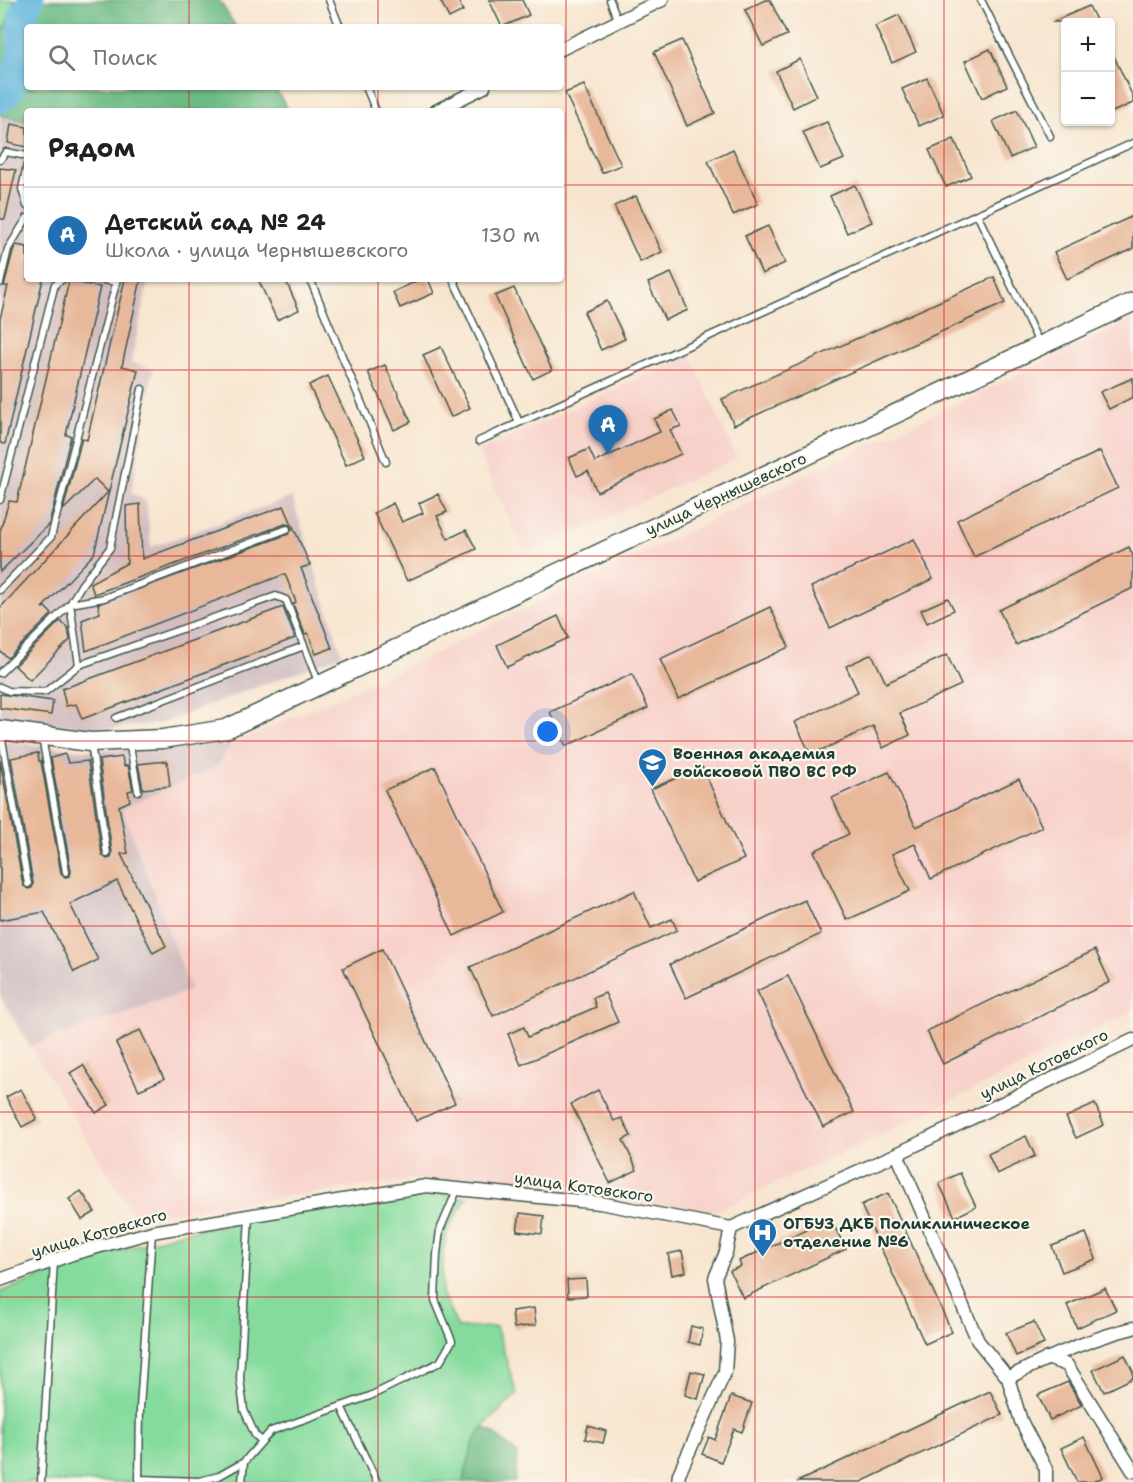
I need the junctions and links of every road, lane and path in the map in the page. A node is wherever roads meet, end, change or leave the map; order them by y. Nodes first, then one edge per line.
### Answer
1 (329, 0) edge
2 (610, 0) edge
3 (662, 0) edge
4 (981, 0) edge
5 (618, 21) junction
6 (339, 24) edge
7 (564, 48) edge
8 (367, 90) edge
9 (478, 90) edge
10 (375, 108) edge
11 (442, 108) edge
12 (1050, 136) dead end
13 (1133, 143) edge
14 (24, 155) edge
15 (0, 160) edge
16 (24, 177) edge
17 (24, 198) edge
18 (977, 214) junction
19 (24, 223) edge
20 (58, 282) edge
21 (116, 282) edge
22 (311, 282) edge
23 (454, 282) edge
24 (0, 284) edge
25 (1133, 302) edge
26 (1040, 346) junction
27 (142, 388) dead end
28 (519, 423) junction
29 (479, 441) dead end
30 (386, 462) dead end
31 (0, 500) edge
32 (287, 529) dead end
33 (0, 590) edge
34 (70, 604) junction
35 (304, 646) junction
36 (79, 665) junction
37 (0, 673) edge
38 (320, 686) junction
39 (0, 687) edge
40 (116, 718) dead end
41 (0, 730) edge
42 (42, 736) junction
43 (129, 741) junction
44 (90, 742) junction
45 (138, 791) dead end
46 (107, 854) dead end
47 (66, 872) dead end
48 (27, 884) dead end
49 (1133, 1040) edge
50 (897, 1154) junction
51 (458, 1188) junction
52 (249, 1215) junction
53 (731, 1228) junction
54 (152, 1232) junction
55 (54, 1260) junction
56 (0, 1280) edge
57 (1133, 1328) edge
58 (1047, 1358) junction
59 (1008, 1378) junction
60 (341, 1406) junction
61 (262, 1441) junction
62 (244, 1462) junction
63 (1133, 1471) edge
64 (219, 1476) junction
65 (41, 1482) edge
66 (213, 1482) edge
67 (242, 1482) edge
68 (376, 1482) edge
69 (678, 1482) edge
70 (1046, 1482) edge

1 - 6 lane
2 - 5 lane
3 - 5 street
4 - 12 lane
5 - 7 street
8 - 10 lane
9 - 11 street
13 - 18 lane
14 - 15 lane
16 - 17 lane
18 - 26 lane
18 - 28 lane
19 - 24 lane
20 - 31 lane
21 - 33 lane
22 - 30 lane
23 - 28 lane
25 - 26 street, улица Чернышевского
26 - 38 street, улица Чернышевского
27 - 34 lane
28 - 29 lane
32 - 34 lane
34 - 36 lane
34 - 37 lane
35 - 36 lane
35 - 38 lane
35 - 40 lane
36 - 39 lane
38 - 43 street, улица Чернышевского
41 - 42 street, улица Чернышевского
41 - 48 lane
42 - 44 street, улица Чернышевского
42 - 47 lane
43 - 44 street, улица Чернышевского
43 - 45 lane
44 - 46 lane
49 - 50 street, улица Котовского
50 - 53 street, улица Котовского
50 - 59 street
51 - 52 street, улица Котовского
51 - 53 street, улица Котовского
51 - 60 lane
52 - 54 street, улица Котовского
52 - 61 lane
53 - 69 street
54 - 55 street, улица Котовского
54 - 64 lane
55 - 56 street, улица Котовского
55 - 65 lane
57 - 58 street
58 - 59 street
58 - 63 street
59 - 70 street
60 - 61 lane
60 - 68 lane
61 - 62 lane
62 - 64 lane
62 - 67 lane
64 - 66 lane

